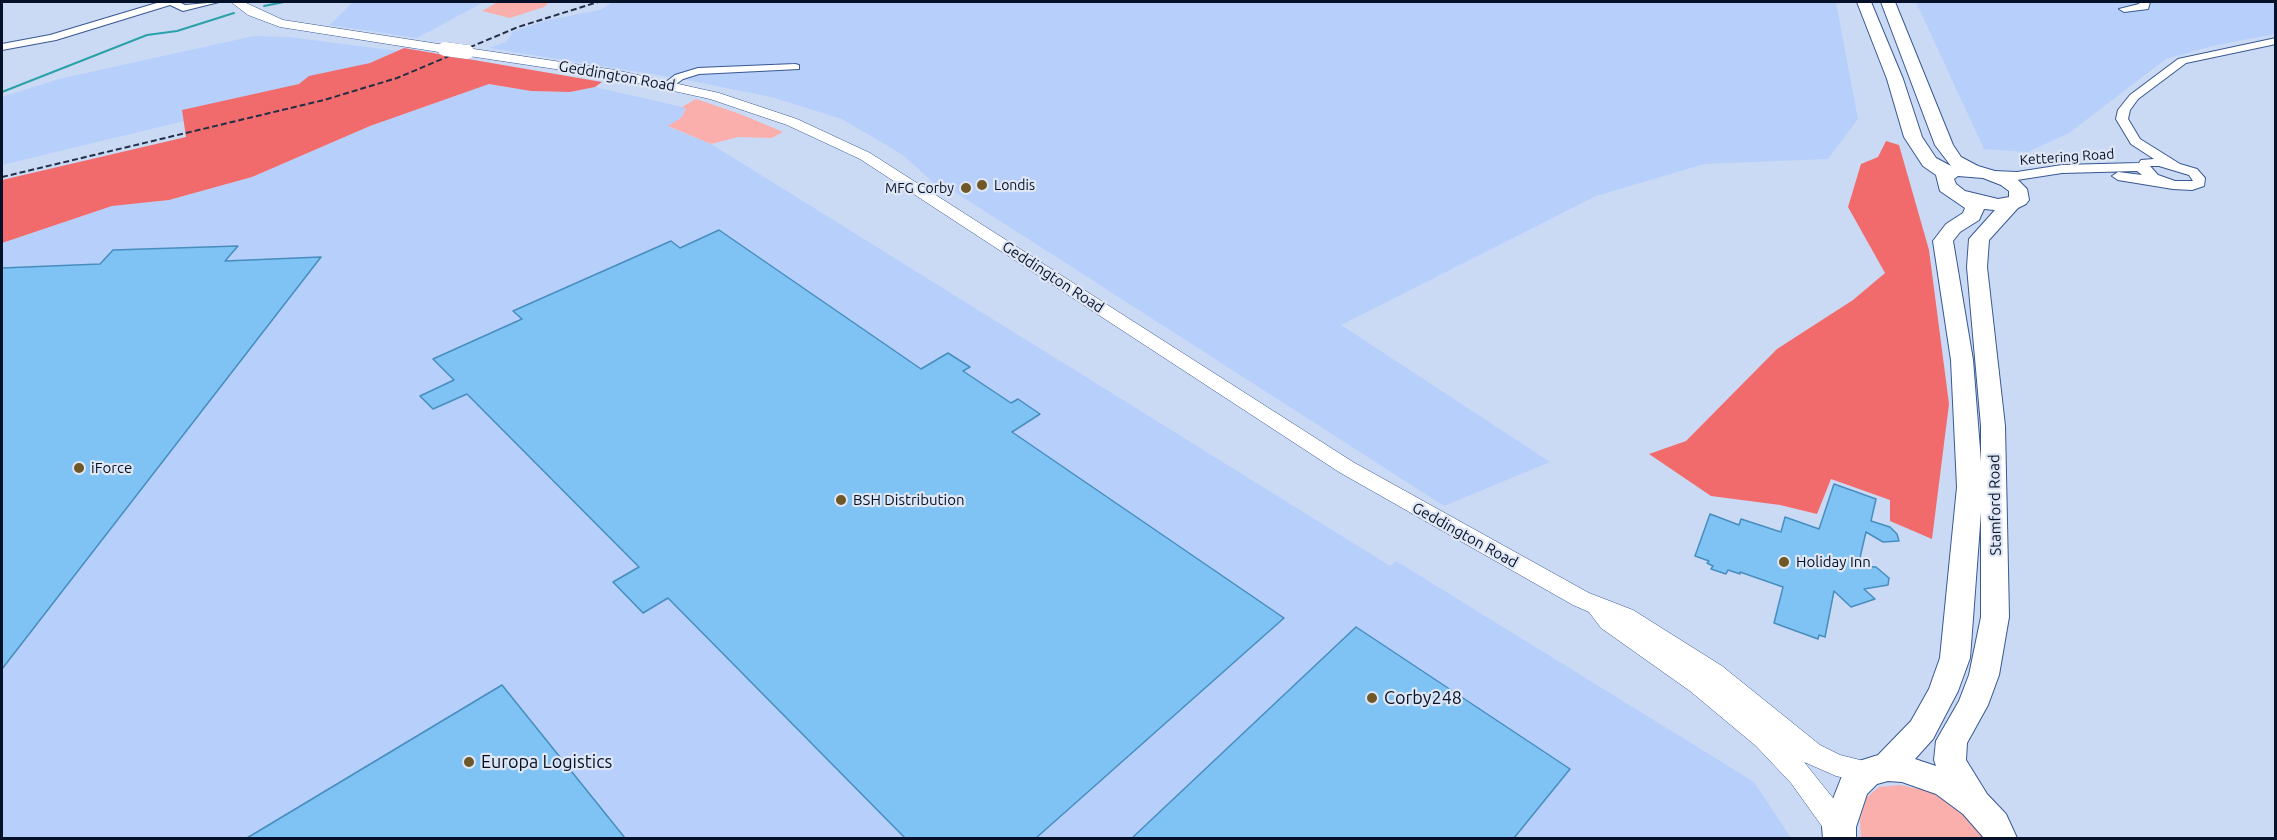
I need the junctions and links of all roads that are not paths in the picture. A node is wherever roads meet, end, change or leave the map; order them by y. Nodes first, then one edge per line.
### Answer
1 (171, 2) edge
2 (214, 2) edge
3 (237, 2) edge
4 (1864, 2) edge
5 (1888, 2) edge
6 (2145, 2) edge
7 (2124, 9) dead end
8 (2276, 41) edge
9 (2, 47) edge
10 (795, 67) dead end
11 (668, 85) junction
12 (2145, 160) junction
13 (1971, 170) junction
14 (1946, 174) junction
15 (1994, 175) junction
16 (2159, 181) junction
17 (1965, 198) junction
18 (2016, 198) junction
19 (1598, 608) junction
20 (1877, 770) junction
21 (1974, 804) junction
22 (1840, 833) edge
23 (2001, 838) edge

1 - 2 street
1 - 9 street
3 - 11 main road, Geddington Road, bridge
4 - 14 highway
5 - 13 highway
6 - 7 street
8 - 12 street, Kettering Road
10 - 11 street
11 - 19 main road, Geddington Road
12 - 15 street, Kettering Road
12 - 16 street, Kettering Road
12 - 16 street, Kettering Road
13 - 14 highway
13 - 15 highway
14 - 17 highway
15 - 18 highway
16 - 18 street, Kettering Road
17 - 18 highway
17 - 20 highway, Stamford Road
18 - 21 highway, Stamford Road
19 - 20 main road, Geddington Road
19 - 22 main road, Geddington Road
20 - 21 highway
20 - 22 highway
21 - 23 highway

